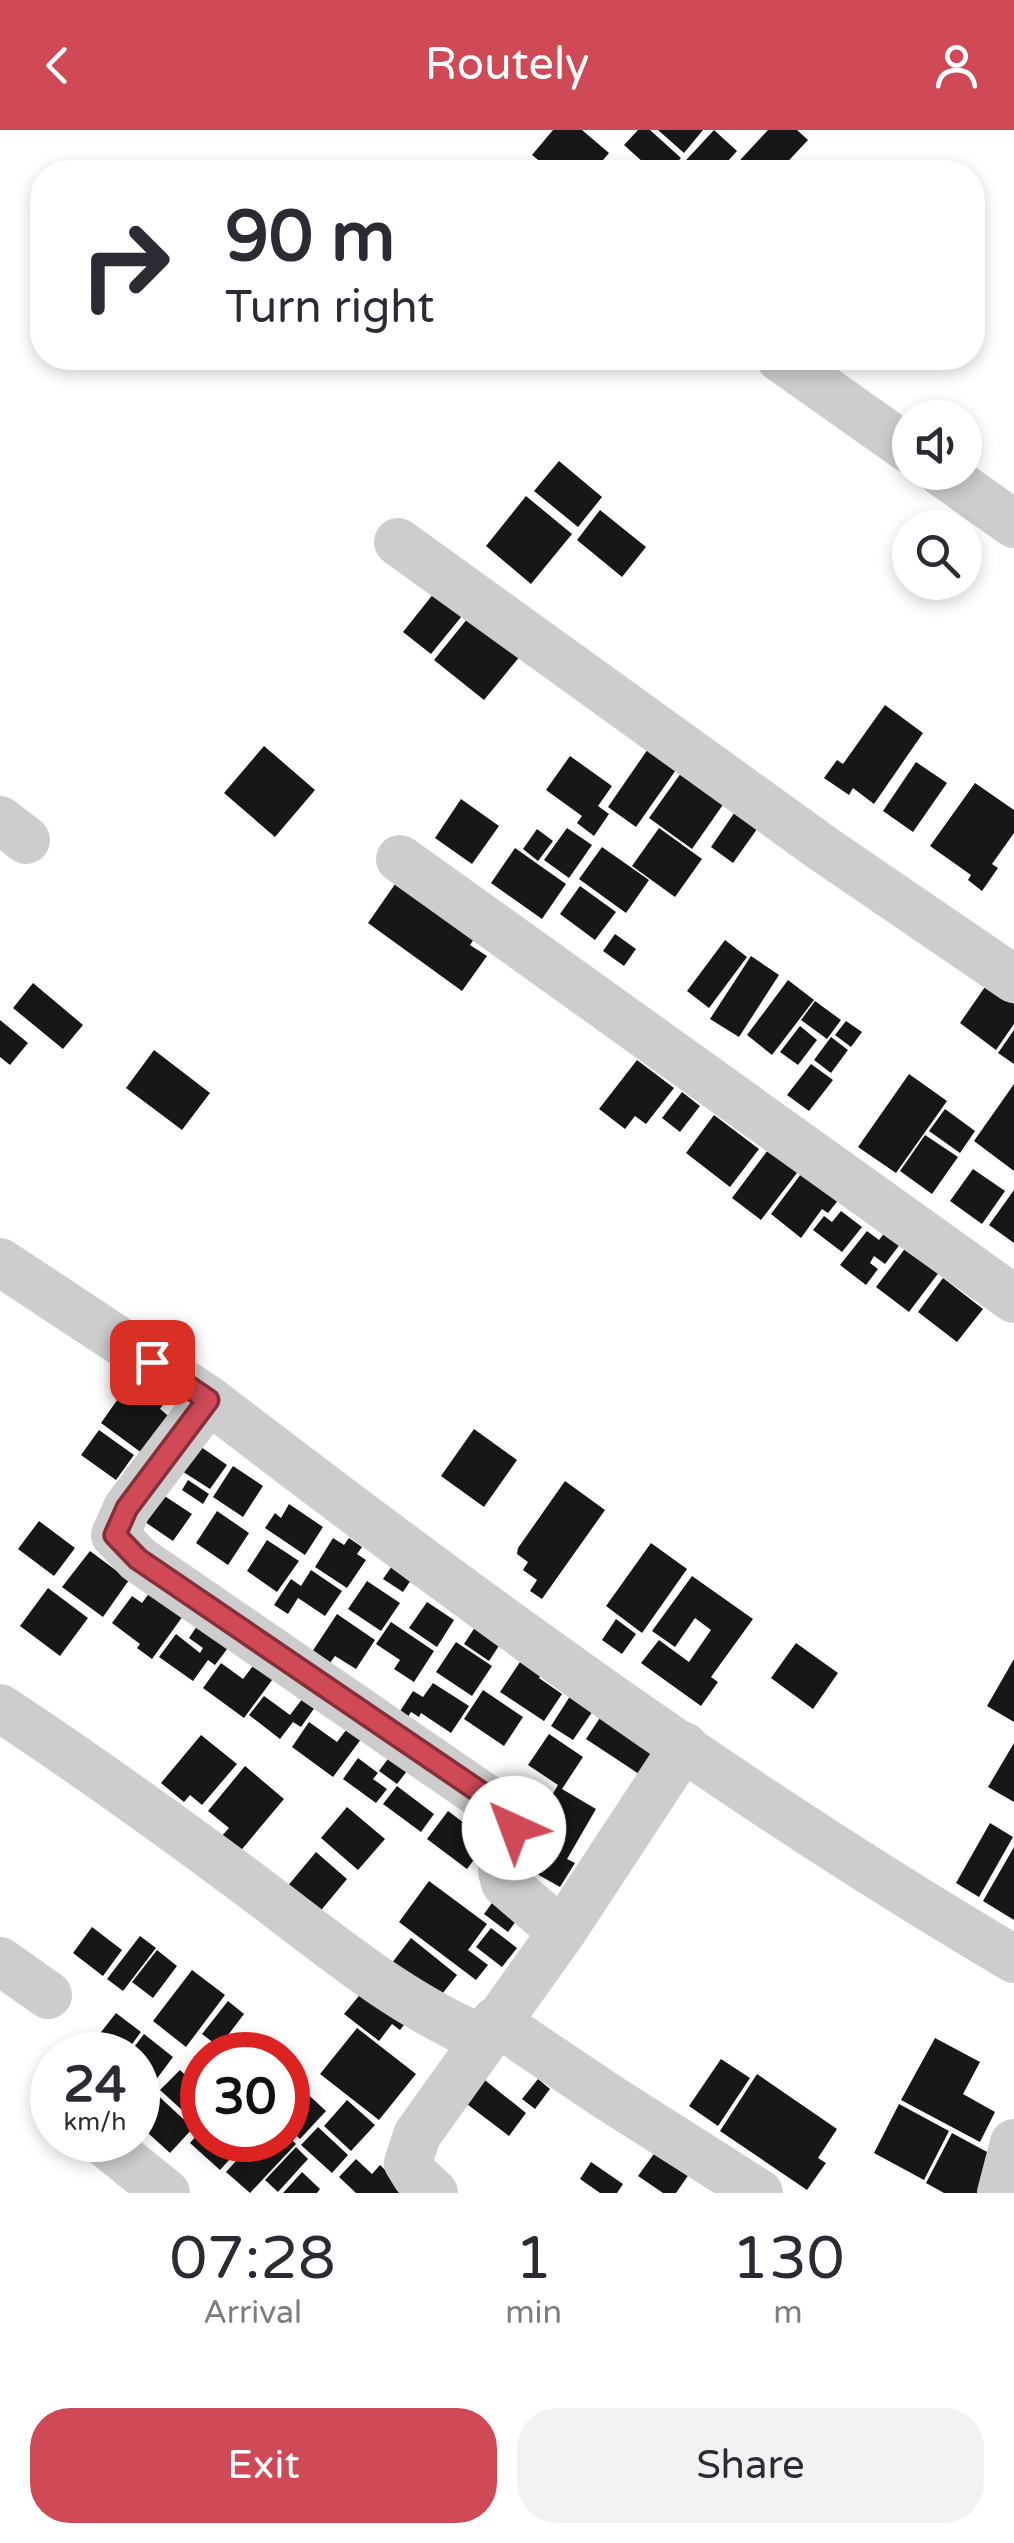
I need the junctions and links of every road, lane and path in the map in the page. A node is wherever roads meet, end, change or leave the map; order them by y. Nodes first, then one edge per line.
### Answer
1 (797, 370) edge
2 (892, 437) edge
3 (966, 490) edge
4 (1014, 524) edge
5 (398, 542) dead end
6 (400, 859) dead end
7 (1014, 979) edge
8 (0, 1262) edge
9 (1014, 1299) edge
10 (208, 1400) junction
11 (0, 1708) edge
12 (684, 1746) junction
13 (562, 1932) junction
14 (1014, 1959) edge
15 (0, 1961) edge
16 (48, 1995) dead end
17 (490, 2030) junction
18 (1014, 2143) edge
19 (128, 2162) edge
20 (166, 2193) edge
21 (434, 2193) edge
22 (759, 2193) edge
23 (1001, 2193) edge

1 - 2 street
3 - 4 street
5 - 7 street
6 - 9 street
8 - 10 street
10 - 12 street
10 - 13 street
11 - 17 street
12 - 13 street
12 - 14 street
13 - 17 street
15 - 16 street
17 - 21 street
17 - 22 street
18 - 23 street
19 - 20 street

